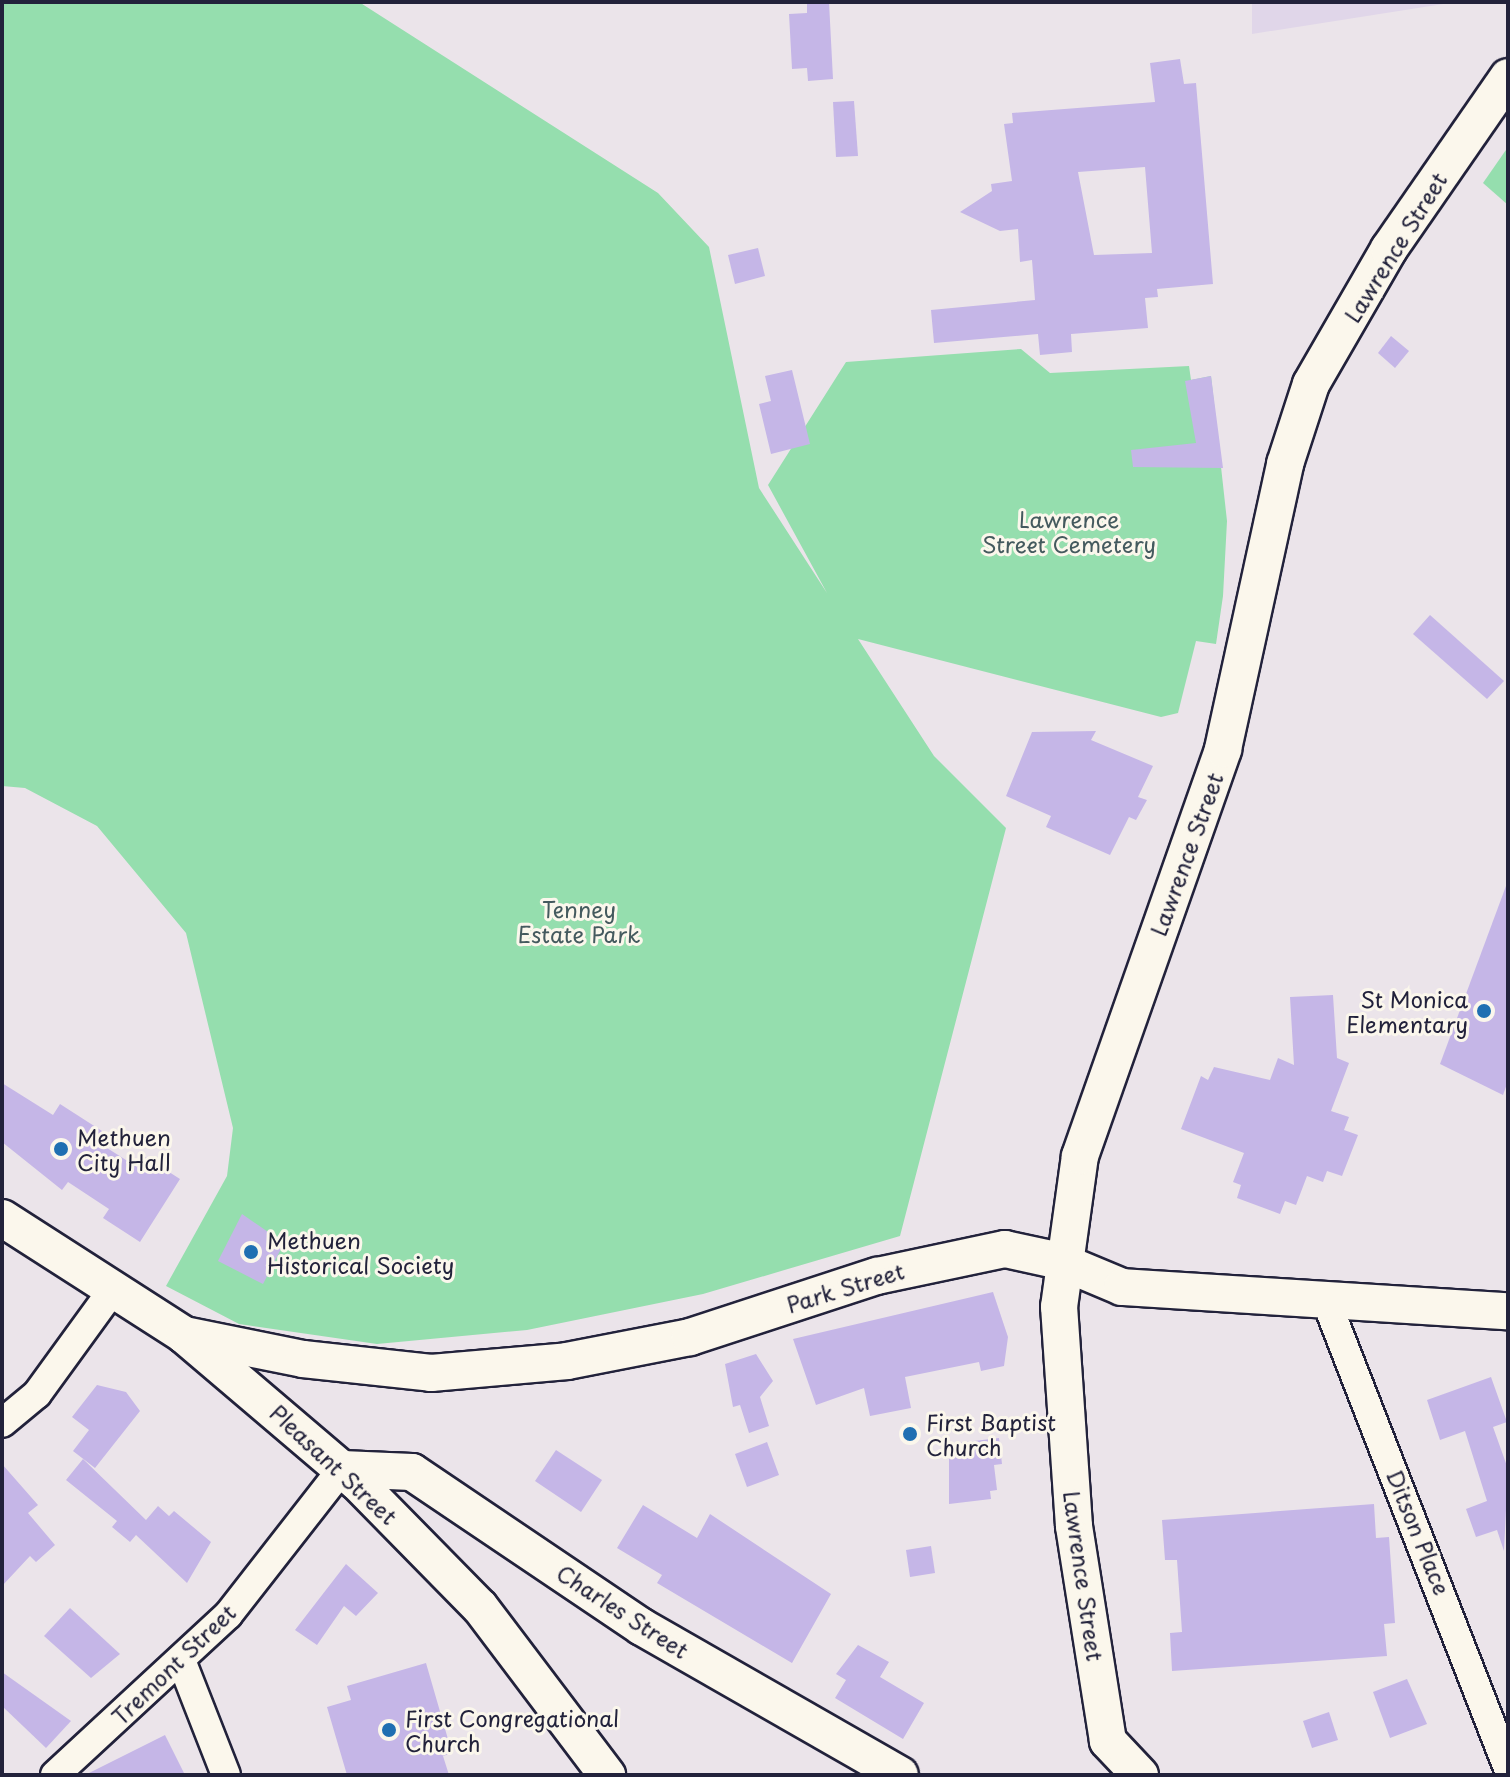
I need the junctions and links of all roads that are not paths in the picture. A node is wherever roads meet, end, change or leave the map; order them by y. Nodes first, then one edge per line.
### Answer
1 (1508, 77) edge
2 (2, 1218) edge
3 (1060, 1261) junction
4 (114, 1288) junction
5 (1325, 1298) junction
6 (1508, 1311) edge
7 (184, 1335) junction
8 (2, 1423) edge
9 (342, 1469) junction
10 (181, 1660) junction
11 (1111, 1758) edge
12 (1508, 1768) edge
13 (55, 1775) edge
14 (226, 1775) edge
15 (607, 1775) edge
16 (900, 1775) edge
17 (1140, 1775) edge

1 - 3 main road, Lawrence Street
2 - 4 main road, Pleasant Street
3 - 5 main road, Park Street
3 - 7 main road, Park Street
3 - 11 main road, Lawrence Street
4 - 7 main road, Pleasant Street
4 - 8 street
5 - 6 main road, Park Street
5 - 12 street, Ditson Place
7 - 9 main road, Pleasant Street
9 - 10 street, Tremont Street
9 - 15 main road, Pleasant Street
9 - 16 main road, Charles Street
10 - 13 street, Tremont Street
10 - 14 street
11 - 17 main road

